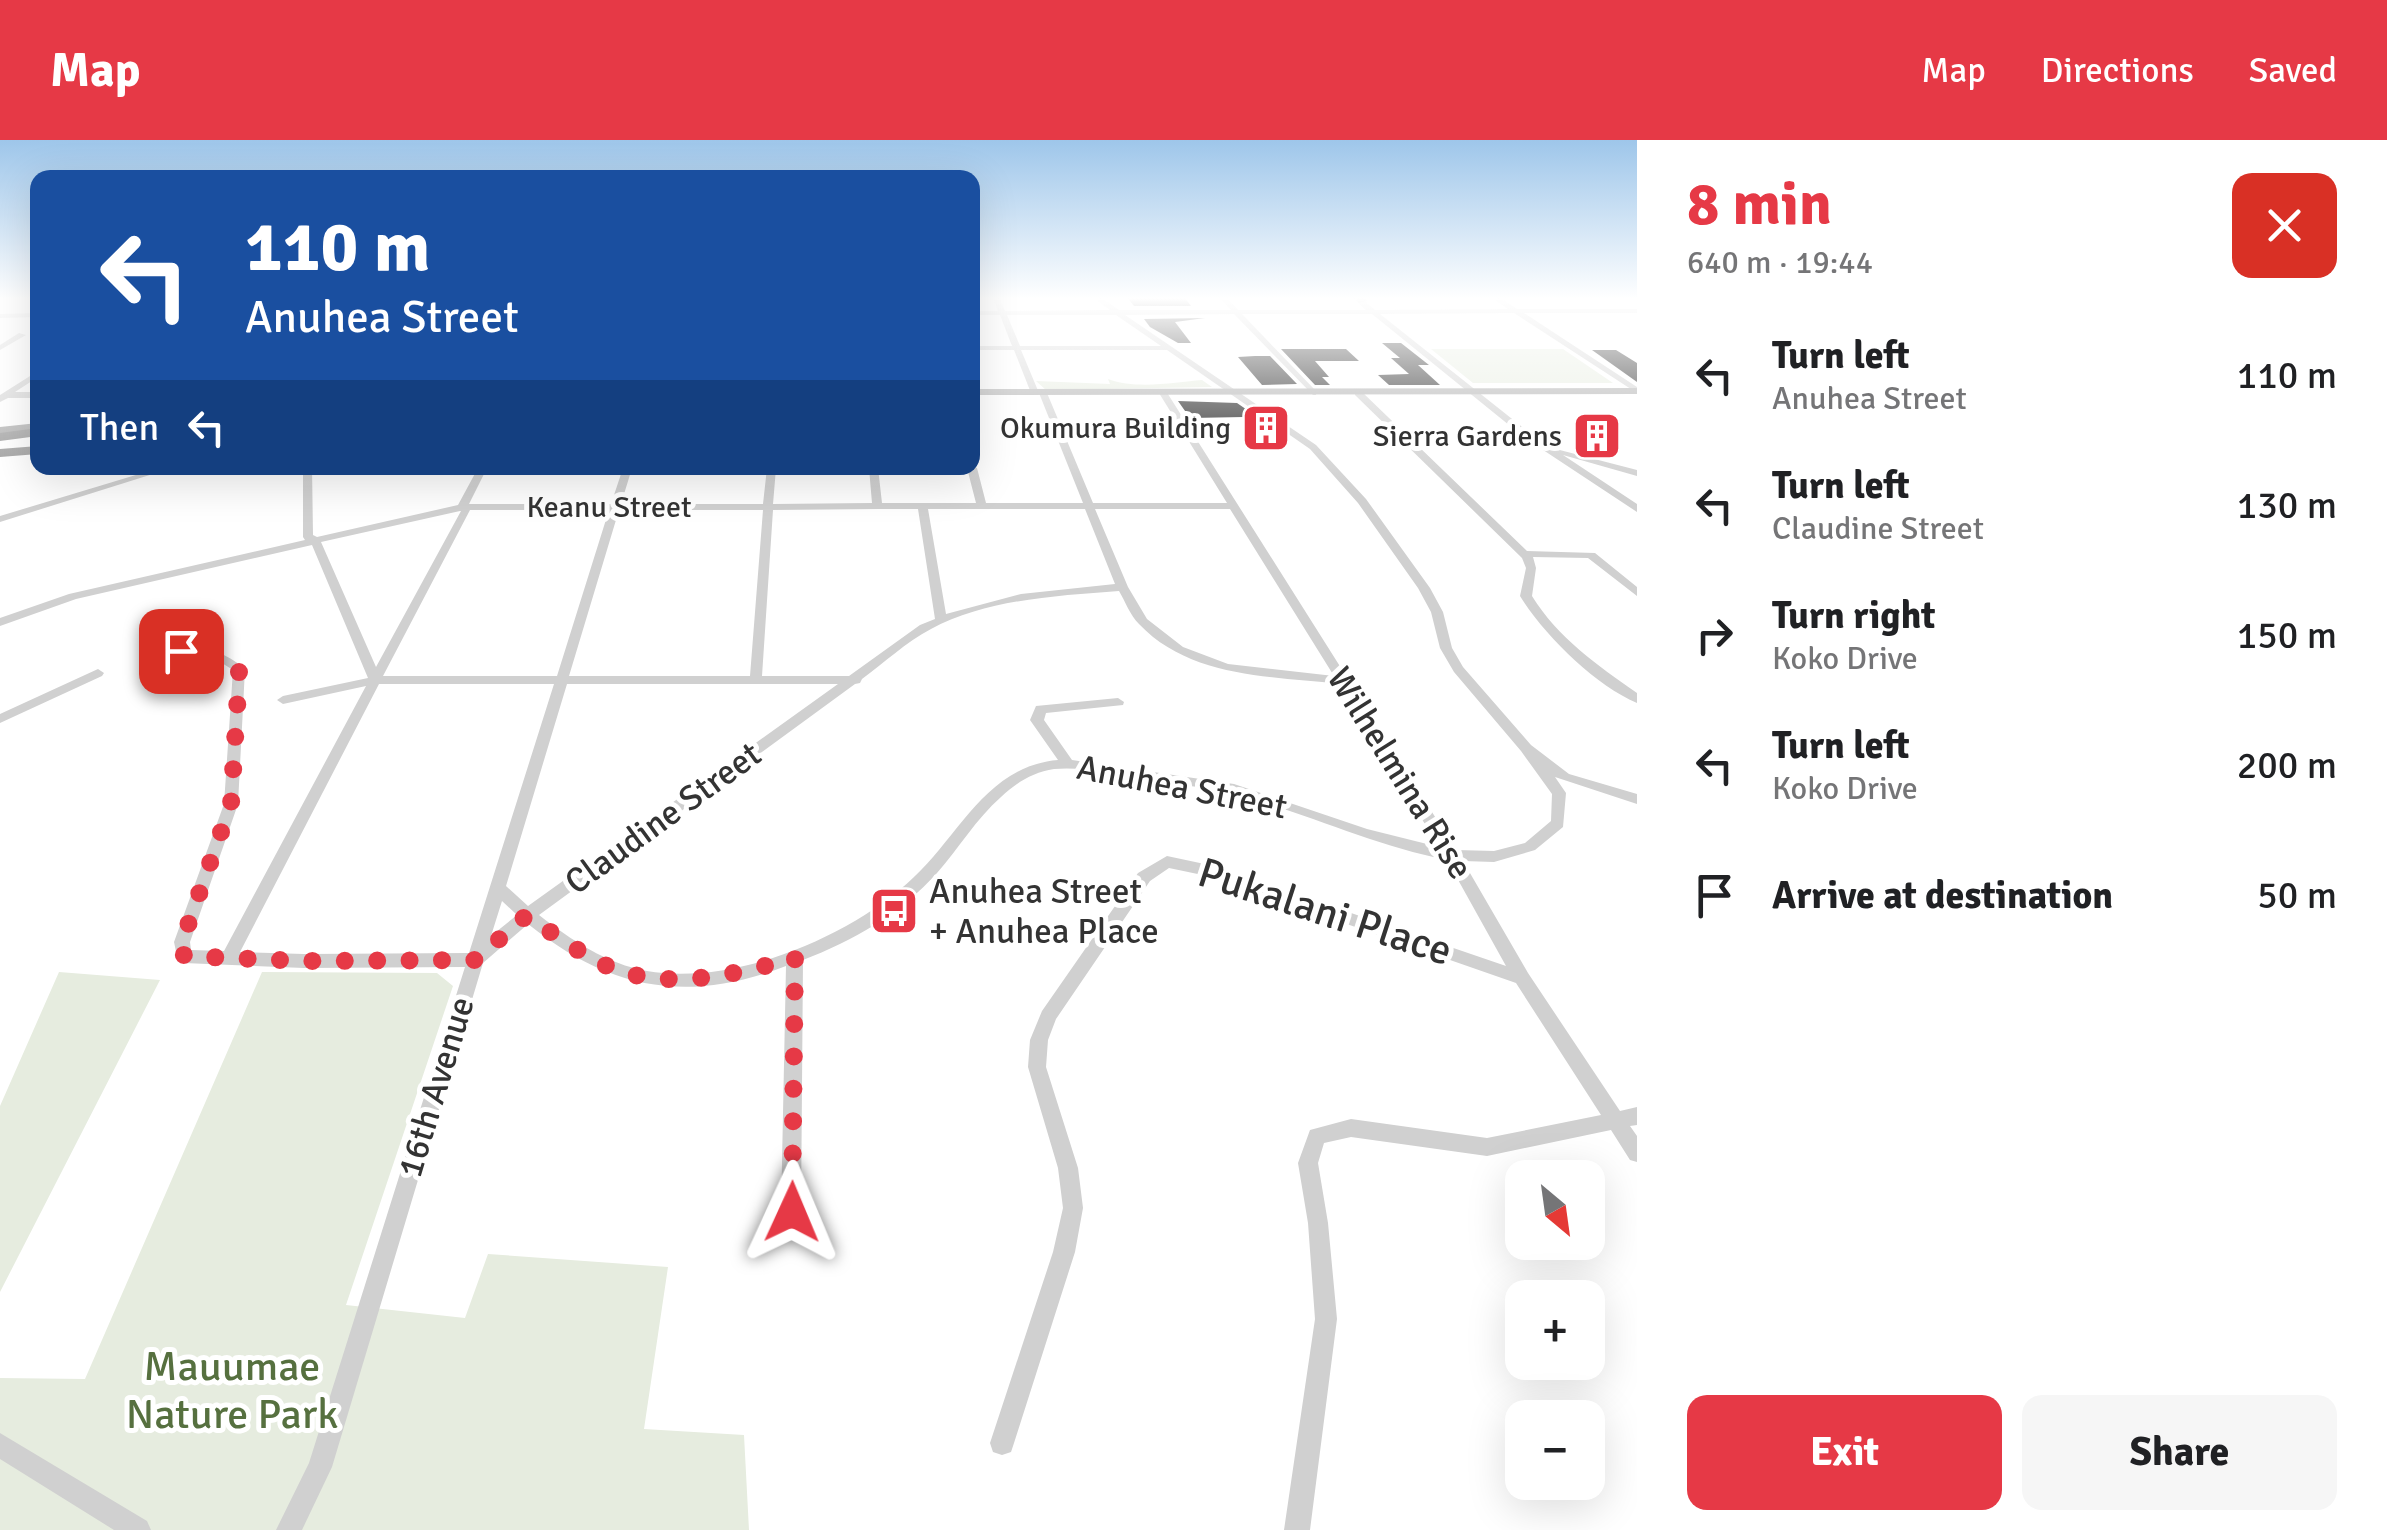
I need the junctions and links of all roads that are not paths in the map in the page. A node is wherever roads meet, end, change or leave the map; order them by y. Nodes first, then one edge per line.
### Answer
1 (1024, 362) edge
2 (1188, 362) edge
3 (1283, 362) edge
4 (1439, 362) edge
5 (1592, 362) edge
6 (30, 378) edge
7 (1637, 391) edge
8 (980, 392) edge
9 (1476, 392) junction
10 (1039, 393) junction
11 (1163, 393) junction
12 (1312, 393) junction
13 (1358, 393) junction
14 (1233, 394) junction
15 (30, 395) edge
16 (2, 396) edge
17 (0, 442) edge
18 (30, 442) edge
19 (30, 442) edge
20 (1542, 446) junction
21 (1637, 473) edge
22 (143, 475) edge
23 (307, 475) edge
24 (478, 475) edge
25 (625, 475) edge
26 (771, 475) edge
27 (874, 475) edge
28 (974, 475) edge
29 (982, 506) junction
30 (1092, 506) junction
31 (1233, 506) junction
32 (615, 507) junction
33 (768, 507) junction
34 (877, 507) junction
35 (923, 507) junction
36 (462, 508) junction
37 (1637, 509) edge
38 (0, 519) edge
39 (315, 540) junction
40 (1524, 554) junction
41 (1122, 586) junction
42 (1637, 592) edge
43 (941, 619) junction
44 (0, 622) edge
45 (181, 651) dead end
46 (98, 673) dead end
47 (756, 679) junction
48 (375, 680) junction
49 (563, 680) junction
50 (856, 680) junction
51 (1342, 680) junction
52 (1637, 699) edge
53 (283, 700) dead end
54 (1118, 702) dead end
55 (0, 719) edge
56 (1526, 748) junction
57 (1066, 763) junction
58 (1576, 781) junction
59 (1559, 794) junction
60 (1637, 799) edge
61 (1453, 857) junction
62 (500, 890) junction
63 (526, 916) junction
64 (795, 958) junction
65 (228, 959) junction
66 (475, 960) junction
67 (1522, 978) junction
68 (1627, 1118) edge
69 (1637, 1153) edge
70 (792, 1212) dead end
71 (1002, 1444) dead end
72 (0, 1445) edge
73 (138, 1530) edge
74 (289, 1530) edge
75 (1297, 1530) edge

1 - 10 street
2 - 14 street
3 - 12 street
4 - 9 street
5 - 7 street
6 - 16 street
7 - 9 main road
8 - 10 main road
9 - 13 main road
9 - 20 street
10 - 11 main road
10 - 30 street
11 - 14 main road
11 - 31 street, Wilhelmina Rise
12 - 13 main road
12 - 14 main road
13 - 40 street
14 - 56 street
15 - 16 street
17 - 18 highway
17 - 19 highway
20 - 21 street
20 - 37 street
22 - 38 street
23 - 39 street
24 - 36 street
25 - 32 street, 16th Avenue
26 - 33 street
27 - 34 street
28 - 29 street
29 - 30 street, Keanu Street
29 - 35 street, Keanu Street
30 - 31 street, Keanu Street
30 - 41 street
31 - 51 street, Wilhelmina Rise
32 - 33 street, Keanu Street
32 - 36 street, Keanu Street
32 - 49 street, 16th Avenue
33 - 34 street, Keanu Street
33 - 47 street
34 - 35 street, Keanu Street
35 - 43 street
36 - 39 street, Keanu Street
36 - 48 street
39 - 44 street, Keanu Street
39 - 48 street
40 - 42 street
40 - 52 street
41 - 43 street, Claudine Street
41 - 51 street
43 - 50 street, Claudine Street
45 - 65 street
46 - 55 street
47 - 49 street
47 - 50 street
48 - 49 street
48 - 53 street
48 - 65 street
49 - 62 street, 16th Avenue
50 - 63 street, Claudine Street
51 - 61 street, Wilhelmina Rise
54 - 57 street
56 - 58 street
56 - 59 street
57 - 61 street, Anuhea Street
57 - 64 street, Anuhea Street
58 - 59 street
58 - 60 street
59 - 61 street, Anuhea Street
61 - 67 street, Wilhelmina Rise
62 - 63 street, Anuhea Street
62 - 66 street, 16th Avenue
63 - 64 street, Anuhea Street
63 - 66 street, Claudine Street
64 - 70 street
65 - 66 street
66 - 74 street, 16th Avenue
67 - 68 street, Wilhelmina Rise
67 - 71 street, Pukalani Place
68 - 69 street, Wilhelmina Rise
68 - 75 street
72 - 73 street

